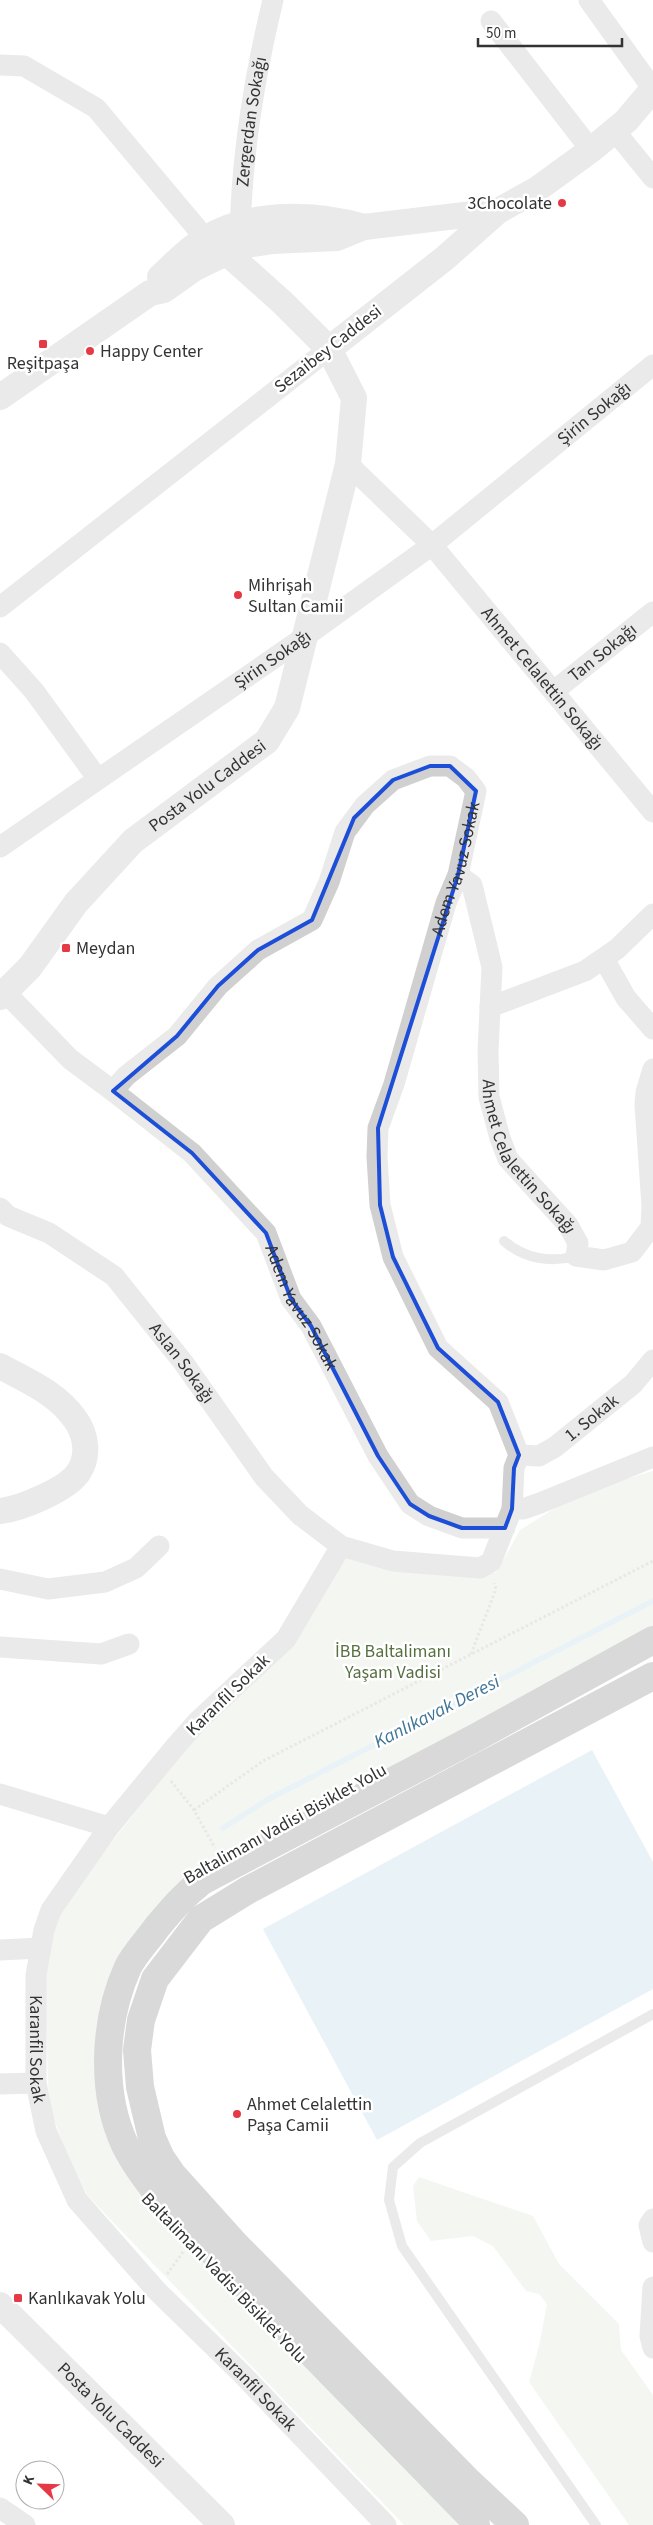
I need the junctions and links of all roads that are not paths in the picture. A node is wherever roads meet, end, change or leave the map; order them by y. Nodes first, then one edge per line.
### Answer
1 (273, 0) edge
2 (589, 0) edge
3 (491, 21) dead end
4 (0, 65) edge
5 (653, 89) edge
6 (614, 130) junction
7 (591, 150) junction
8 (653, 178) edge
9 (498, 211) junction
10 (429, 219) junction
11 (228, 240) junction
12 (445, 258) junction
13 (329, 349) junction
14 (653, 365) edge
15 (0, 397) edge
16 (348, 464) junction
17 (432, 545) junction
18 (0, 607) edge
19 (653, 612) edge
20 (303, 638) junction
21 (0, 653) edge
22 (554, 691) junction
23 (98, 779) junction
24 (653, 812) edge
25 (0, 847) edge
26 (458, 875) junction
27 (653, 914) edge
28 (604, 959) junction
29 (3, 995) edge
30 (490, 1007) junction
31 (653, 1029) edge
32 (653, 1069) edge
33 (112, 1091) junction
34 (0, 1208) edge
35 (504, 1242) dead end
36 (576, 1256) junction
37 (653, 1360) edge
38 (0, 1366) edge
39 (519, 1455) junction
40 (653, 1457) edge
41 (0, 1512) edge
42 (509, 1518) junction
43 (159, 1546) dead end
44 (340, 1546) junction
45 (0, 1579) edge
46 (653, 1640) edge
47 (129, 1644) dead end
48 (0, 1647) edge
49 (653, 1676) edge
50 (0, 1794) edge
51 (109, 1827) junction
52 (40, 1948) junction
53 (0, 1950) edge
54 (653, 2014) edge
55 (36, 2083) junction
56 (0, 2084) edge
57 (653, 2218) edge
58 (653, 2242) edge
59 (653, 2287) edge
60 (0, 2305) edge
61 (653, 2348) edge
62 (0, 2508) edge
63 (25, 2525) edge
64 (221, 2525) edge
65 (386, 2525) edge
66 (476, 2525) edge
67 (515, 2525) edge
68 (596, 2525) edge

1 - 11 street, Zergerdan Sokağı
2 - 5 street
3 - 7 street
4 - 11 street
5 - 6 street, Sezaibey Caddesi
6 - 7 street, Sezaibey Caddesi
6 - 8 street
7 - 9 street, Sezaibey Caddesi
9 - 10 street
9 - 12 street, Sezaibey Caddesi
10 - 11 street
10 - 12 street
11 - 13 street, Posta Yolu Caddesi
11 - 15 street
12 - 13 street, Sezaibey Caddesi
13 - 16 street, Posta Yolu Caddesi
13 - 18 street, Sezaibey Caddesi
14 - 17 street, Şirin Sokağı
16 - 17 street, Ahmet Celalettin Sokağı
16 - 20 street, Posta Yolu Caddesi
17 - 20 street, Şirin Sokağı
17 - 22 street, Ahmet Celalettin Sokağı
19 - 22 street, Tan Sokağı
20 - 23 street, Şirin Sokağı
20 - 29 street, Posta Yolu Caddesi
21 - 23 street
22 - 24 street, Ahmet Celalettin Sokağı
23 - 25 street, Şirin Sokağı
26 - 30 street, Ahmet Celalettin Sokağı
26 - 33 street, Adem Yavuz Sokak
26 - 39 street, Adem Yavuz Sokak
27 - 28 street
28 - 30 street
28 - 31 street
29 - 33 street
30 - 36 street, Ahmet Celalettin Sokağı
32 - 36 street, Ahmet Celalettin Sokağı
33 - 42 street, Adem Yavuz Sokak
34 - 44 street, Aslan Sokağı
35 - 36 lane
37 - 39 street, 1. Sokak
38 - 41 street
39 - 42 street
40 - 42 street, Adem Yavuz Sokak
42 - 44 street
43 - 45 street
44 - 51 street, Karanfil Sokak
46 - 66 main road
47 - 48 street
49 - 67 main road
50 - 51 street
51 - 52 street, Karanfil Sokak
52 - 53 street
52 - 55 street, Karanfil Sokak
54 - 68 lane
55 - 56 street
55 - 65 street, Karanfil Sokak
57 - 58 street
59 - 61 street
60 - 64 street, Posta Yolu Caddesi
62 - 63 street

